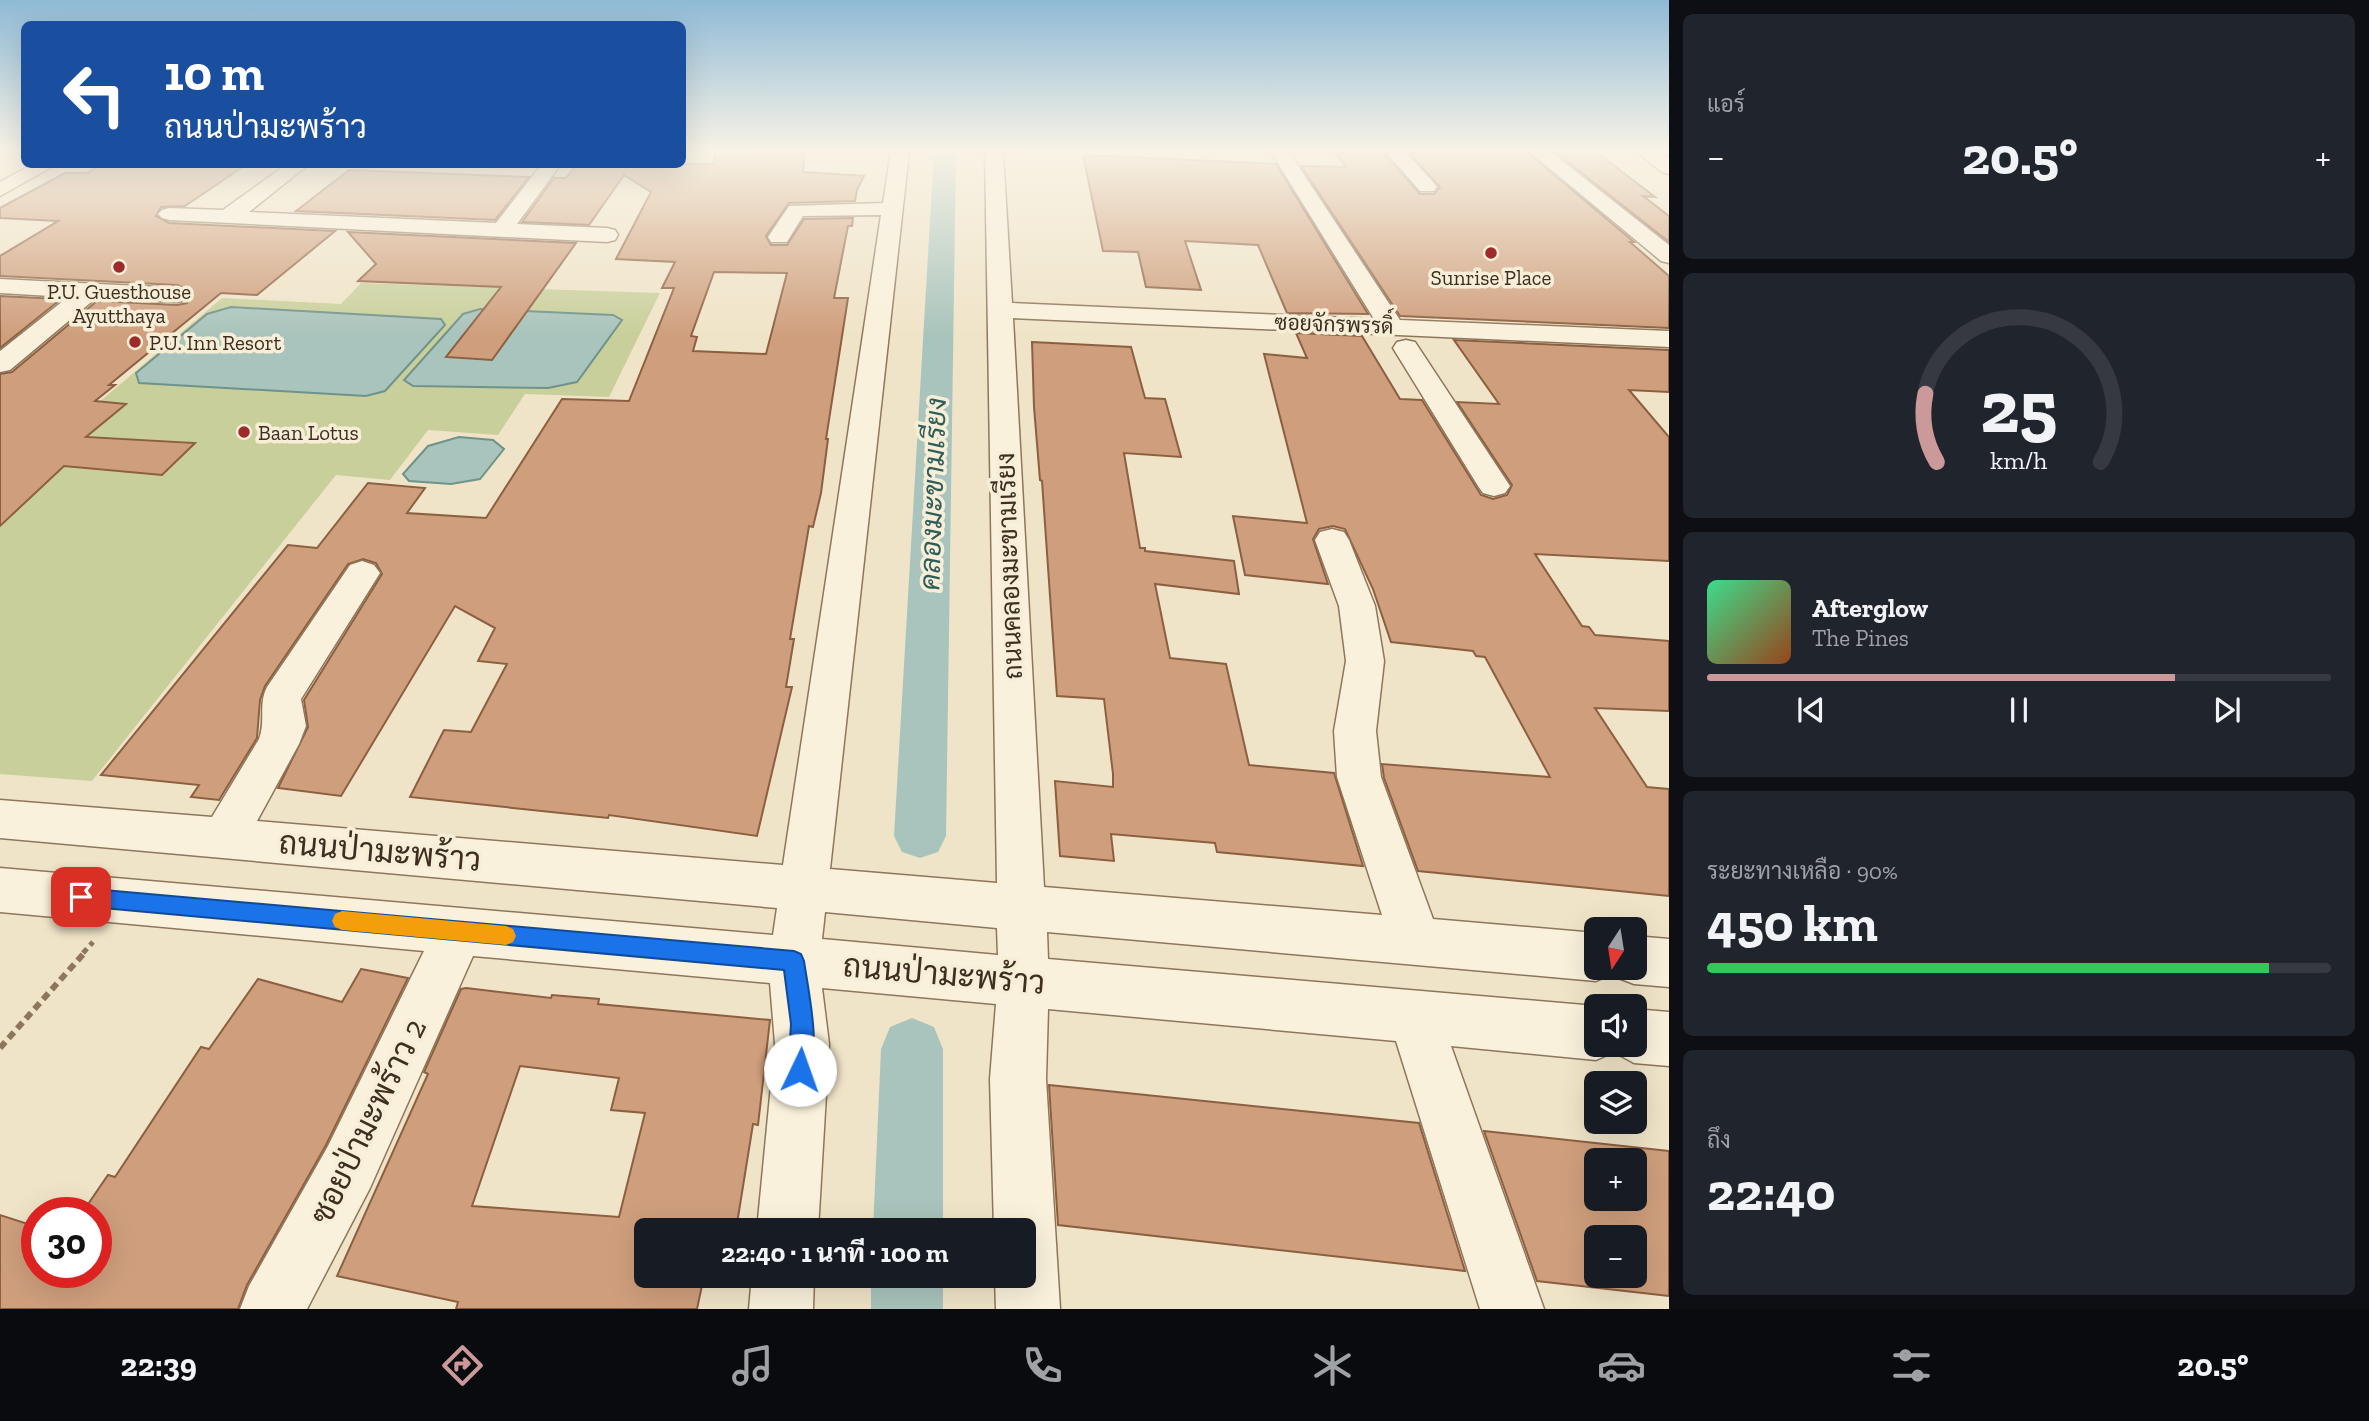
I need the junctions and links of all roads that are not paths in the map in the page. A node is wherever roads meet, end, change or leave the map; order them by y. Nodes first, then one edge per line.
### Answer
1 (233, 213) edge
2 (515, 213) edge
3 (794, 213) edge
4 (892, 213) edge
5 (996, 213) edge
6 (1320, 213) edge
7 (1615, 213) edge
8 (169, 214) dead end
9 (228, 217) junction
10 (502, 230) junction
11 (607, 234) dead end
12 (779, 237) dead end
13 (1669, 256) edge
14 (0, 286) edge
15 (91, 290) junction
16 (177, 295) dead end
17 (1000, 320) junction
18 (11, 326) dead end
19 (45, 328) junction
20 (1520, 332) junction
21 (1399, 337) junction
22 (1669, 339) edge
23 (1538, 354) junction
24 (1669, 360) edge
25 (0, 364) edge
26 (1494, 486) dead end
27 (1332, 540) dead end
28 (362, 573) dead end
29 (6, 827) edge
30 (223, 838) junction
31 (803, 887) junction
32 (0, 890) edge
33 (1021, 908) junction
34 (459, 931) junction
35 (1416, 942) junction
36 (1584, 956) edge
37 (794, 961) junction
38 (1647, 961) edge
39 (1669, 963) edge
40 (1024, 980) junction
41 (1414, 1016) junction
42 (1584, 1032) edge
43 (1647, 1037) edge
44 (1669, 1039) edge
45 (788, 1218) edge
46 (782, 1288) edge
47 (272, 1309) edge
48 (781, 1309) edge
49 (1028, 1309) edge
50 (1512, 1309) edge

1 - 9 street
2 - 10 street
3 - 12 street
4 - 31 street
5 - 17 street, ถนนคลองมะขามเรียง
6 - 21 street
7 - 13 street
8 - 9 street
9 - 10 street
10 - 11 street
14 - 15 street
15 - 16 street
15 - 19 street
17 - 21 street, ซอยจักรพรรดิ์
17 - 33 street, ถนนคลองมะขามเรียง
18 - 19 street
19 - 25 street
20 - 21 street, ซอยจักรพรรดิ์
20 - 22 street, ซอยจักรพรรดิ์
20 - 23 street
21 - 23 street, ซอยจักรพรรดิ์
21 - 26 street
23 - 24 street, ซอยจักรพรรดิ์
27 - 35 street
28 - 30 street
29 - 30 street, ถนนป่ามะพร้าว
30 - 31 street, ถนนป่ามะพร้าว
31 - 33 street, ถนนป่ามะพร้าว
31 - 37 street
32 - 34 street, ถนนป่ามะพร้าว
33 - 35 street, ถนนป่ามะพร้าว
33 - 40 street, ถนนคลองมะขามเรียง
34 - 37 street, ถนนป่ามะพร้าว
34 - 47 street, ซอยป่ามะพร้าว 2
35 - 36 street, ถนนป่ามะพร้าว
37 - 40 street, ถนนป่ามะพร้าว
37 - 45 street
38 - 39 street
40 - 41 street, ถนนป่ามะพร้าว
40 - 49 street, ถนนคลองมะขามเรียง
41 - 42 street, ถนนป่ามะพร้าว
41 - 50 street
43 - 44 street
46 - 48 street

